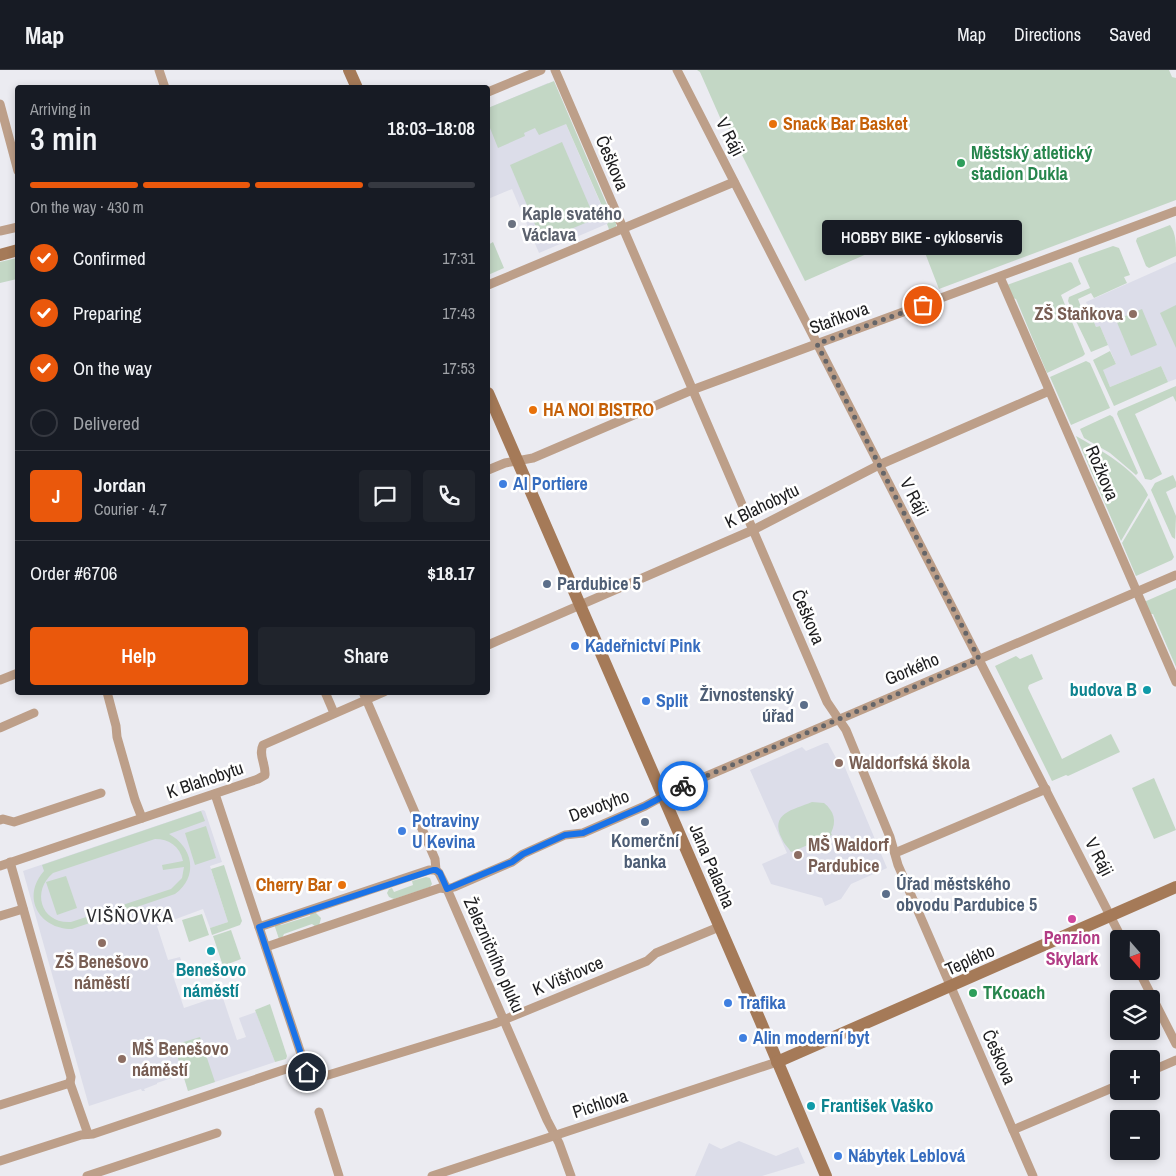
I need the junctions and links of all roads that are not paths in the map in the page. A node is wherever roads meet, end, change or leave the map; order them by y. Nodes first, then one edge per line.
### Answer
1 (159, 70) edge
2 (349, 70) edge
3 (541, 70) edge
4 (555, 70) edge
5 (677, 70) edge
6 (164, 85) edge
7 (355, 85) edge
8 (490, 91) edge
9 (0, 104) edge
10 (15, 160) edge
11 (734, 182) junction
12 (1176, 211) edge
13 (15, 227) edge
14 (623, 228) junction
15 (0, 231) edge
16 (15, 251) edge
17 (0, 255) edge
18 (1000, 276) junction
19 (490, 284) edge
20 (817, 344) junction
21 (692, 390) junction
22 (1049, 391) junction
23 (490, 398) edge
24 (517, 461) junction
25 (879, 465) junction
26 (490, 469) edge
27 (753, 530) junction
28 (1176, 575) edge
29 (1136, 592) junction
30 (579, 606) junction
31 (490, 645) edge
32 (979, 659) junction
33 (15, 674) edge
34 (0, 680) edge
35 (1176, 682) edge
36 (108, 695) edge
37 (326, 695) edge
38 (365, 696) edge
39 (334, 713) junction
40 (34, 714) dead end
41 (838, 719) junction
42 (0, 728) edge
43 (1046, 789) junction
44 (102, 793) dead end
45 (215, 794) junction
46 (662, 796) junction
47 (142, 818) junction
48 (0, 820) edge
49 (895, 853) junction
50 (10, 862) junction
51 (0, 866) edge
52 (436, 870) junction
53 (1176, 887) edge
54 (448, 891) junction
55 (23, 908) junction
56 (0, 916) edge
57 (1111, 917) junction
58 (719, 926) junction
59 (259, 927) junction
60 (1118, 930) edge
61 (266, 947) junction
62 (1144, 980) edge
63 (950, 987) junction
64 (504, 1020) junction
65 (1176, 1044) edge
66 (1176, 1060) edge
67 (777, 1062) junction
68 (304, 1064) junction
69 (1160, 1067) edge
70 (70, 1083) junction
71 (1110, 1089) edge
72 (0, 1105) edge
73 (319, 1112) dead end
74 (1013, 1130) junction
75 (217, 1133) dead end
76 (88, 1134) junction
77 (556, 1135) junction
78 (0, 1161) edge
79 (115, 1172) edge
80 (86, 1176) edge
81 (339, 1176) edge
82 (432, 1176) edge
83 (571, 1176) edge
84 (826, 1176) edge
85 (1033, 1176) edge

1 - 6 street
2 - 7 main road
3 - 8 street
4 - 14 street, Češkova
5 - 11 street, V Ráji
9 - 10 street
11 - 14 street
11 - 20 street, V Ráji
12 - 18 street, Staňkova
13 - 15 street
14 - 19 street
14 - 21 street, Češkova
16 - 17 main road
18 - 20 street, Staňkova
18 - 22 street, Rožkova
20 - 21 street, Staňkova
20 - 25 street, V Ráji
21 - 24 street, Staňkova
21 - 27 street, Češkova
22 - 25 street, K Blahobytu
22 - 29 street, Rožkova
23 - 24 main road, Jana Palacha
24 - 26 street, Staňkova
24 - 30 main road, Jana Palacha
25 - 27 street, K Blahobytu
25 - 32 street, V Ráji
27 - 30 street, K Blahobytu
27 - 41 street, Češkova
28 - 29 street, Gorkého
29 - 32 street, Gorkého
29 - 35 street, Rožkova
30 - 31 street, K Blahobytu
30 - 46 main road, Jana Palacha
32 - 41 street, Gorkého
32 - 43 street, V Ráji
33 - 34 street
36 - 47 street
37 - 39 street
38 - 39 street, K Blahobytu
38 - 52 street, Železničního pluku
39 - 45 street, K Blahobytu
40 - 42 street
41 - 46 street, Gorkého
41 - 49 street, Češkova
43 - 49 street
43 - 57 street, V Ráji
44 - 48 street
45 - 47 street, K Blahobytu
45 - 59 street
46 - 54 street, Devotyho
46 - 58 main road, Jana Palacha
47 - 50 street, K Blahobytu
49 - 63 street, Češkova
50 - 51 street, K Blahobytu
50 - 55 street
52 - 54 street, Železničního pluku
52 - 59 street
53 - 57 main road, Teplého
54 - 61 street, Devotyho
54 - 64 street, Železničního pluku
55 - 56 street
55 - 70 street
57 - 60 street, V Ráji
57 - 63 main road, Teplého
58 - 64 street, K Višňovce
58 - 67 main road, Jana Palacha
59 - 61 street
61 - 68 street
62 - 65 street
63 - 67 main road, Teplého
63 - 74 street, Češkova
64 - 68 street, K Višňovce
64 - 77 street, Železničního pluku
66 - 69 street
67 - 77 street, Pichlova
67 - 84 main road, Jana Palacha
68 - 76 street
70 - 72 street
70 - 76 street
71 - 74 street
73 - 81 street
74 - 85 street, Češkova
75 - 79 street
76 - 78 street
77 - 82 street, Pichlova
77 - 83 street, Železničního pluku
79 - 80 street

